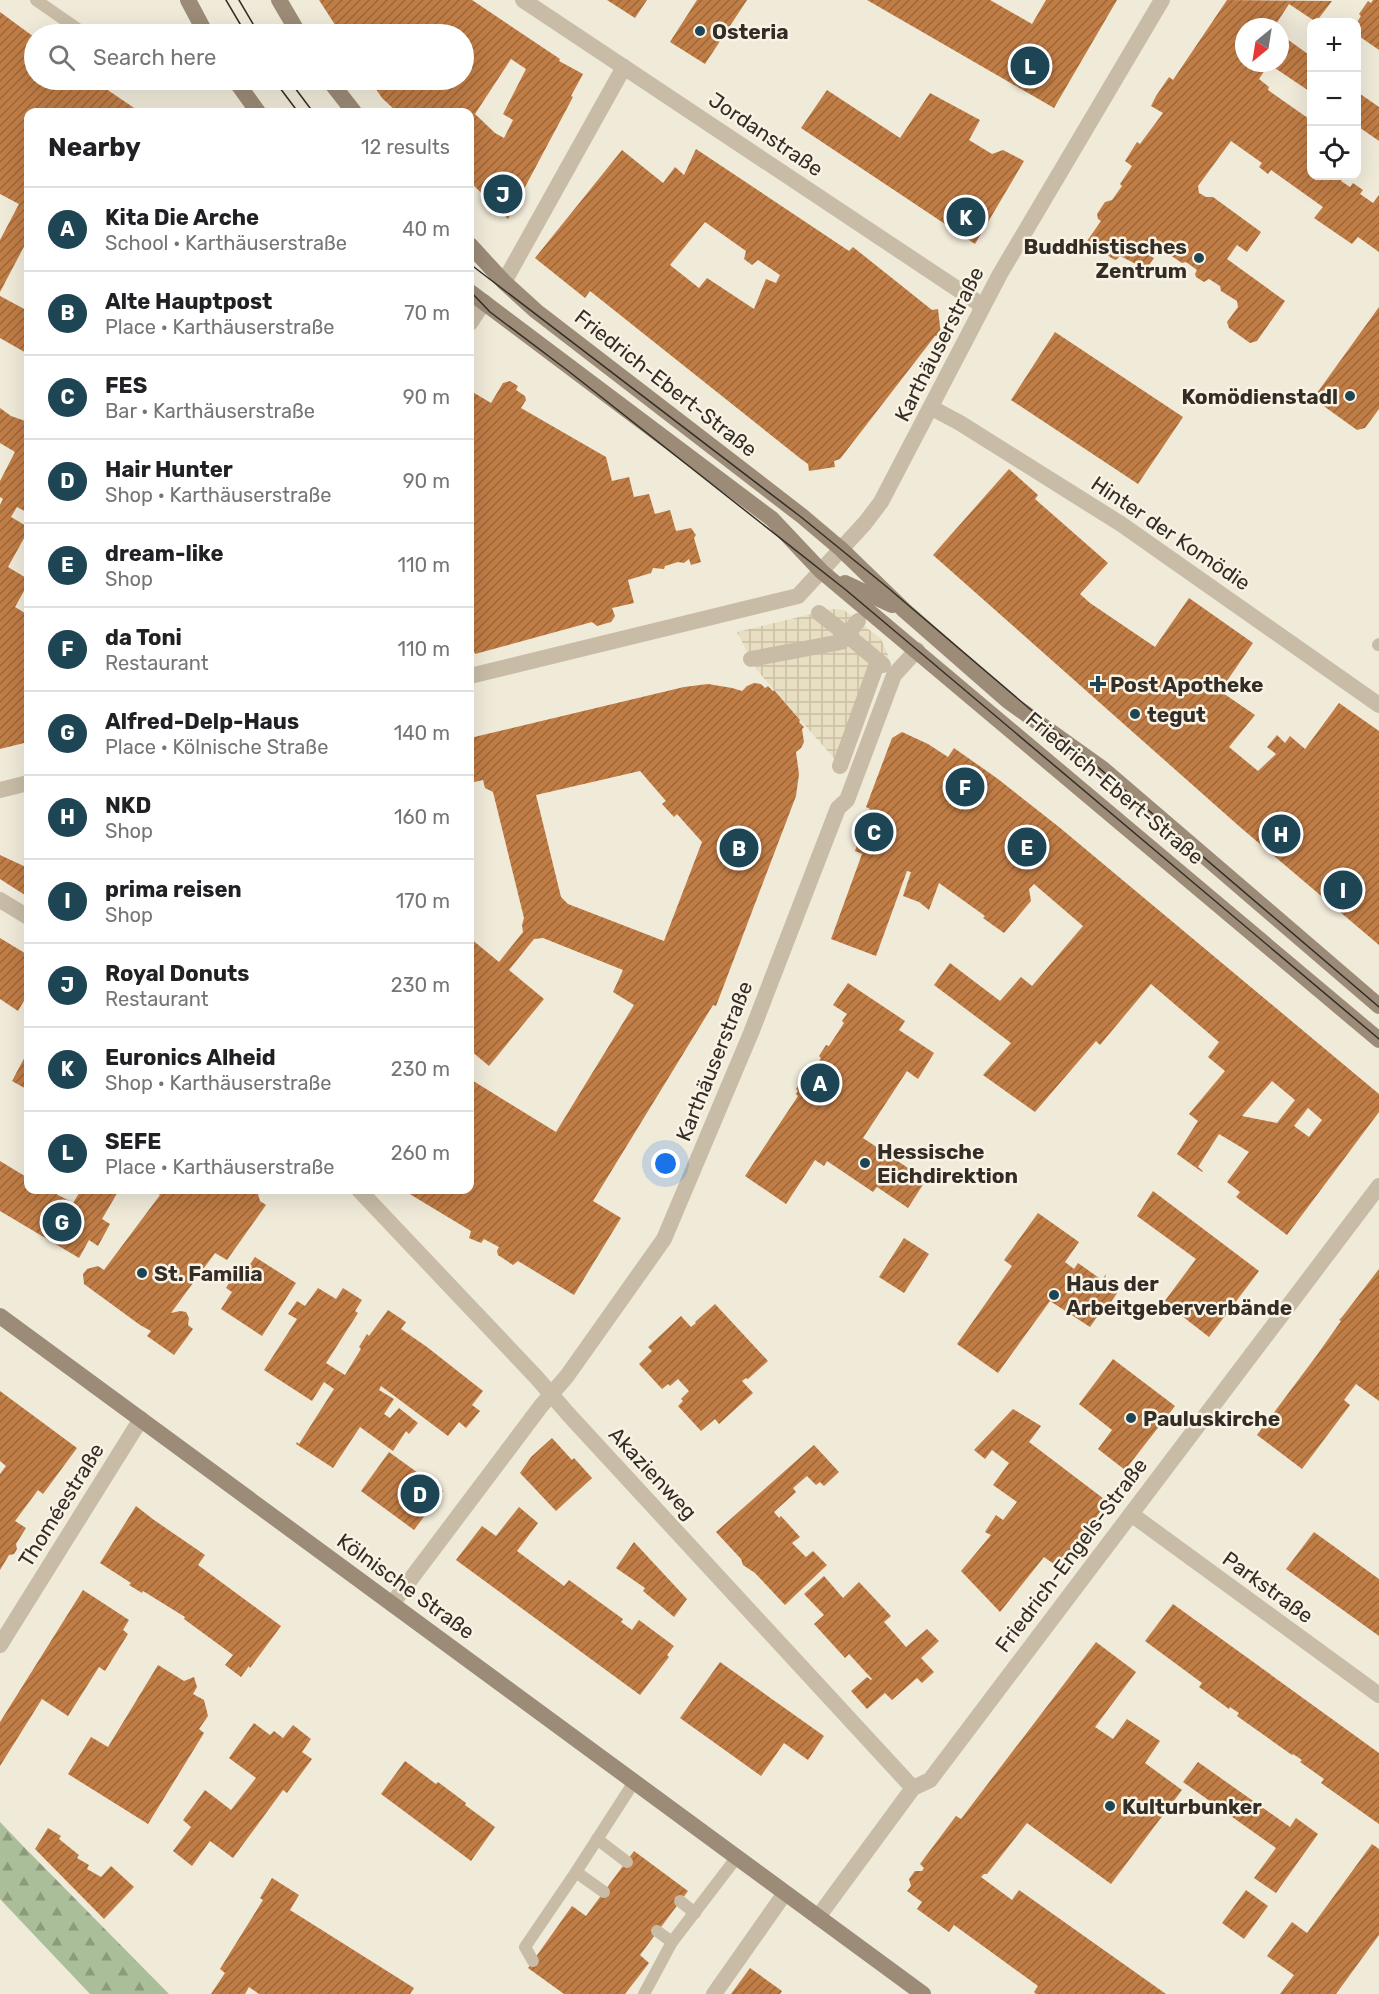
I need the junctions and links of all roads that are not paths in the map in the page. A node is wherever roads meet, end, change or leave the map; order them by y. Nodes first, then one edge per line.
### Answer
1 (36, 0) edge
2 (188, 0) edge
3 (279, 0) edge
4 (523, 0) edge
5 (1162, 0) edge
6 (71, 24) edge
7 (201, 24) edge
8 (293, 24) edge
9 (624, 67) junction
10 (242, 90) edge
11 (337, 90) edge
12 (255, 108) edge
13 (351, 108) edge
14 (474, 249) edge
15 (504, 282) junction
16 (474, 295) edge
17 (484, 302) junction
18 (983, 306) junction
19 (474, 317) edge
20 (932, 408) junction
21 (772, 519) junction
22 (841, 549) junction
23 (821, 571) junction
24 (904, 610) junction
25 (819, 613) dead end
26 (858, 621) dead end
27 (847, 635) junction
28 (916, 650) junction
29 (751, 659) dead end
30 (474, 675) edge
31 (1379, 705) edge
32 (840, 766) dead end
33 (24, 784) edge
34 (0, 790) edge
35 (0, 900) edge
36 (24, 915) edge
37 (1379, 1006) edge
38 (1379, 1040) edge
39 (1379, 1186) edge
40 (363, 1194) edge
41 (0, 1316) edge
42 (551, 1394) junction
43 (141, 1419) junction
44 (1131, 1514) junction
45 (392, 1604) junction
46 (0, 1645) edge
47 (1379, 1695) edge
48 (634, 1782) junction
49 (913, 1788) junction
50 (597, 1839) junction
51 (737, 1857) junction
52 (627, 1862) dead end
53 (576, 1872) junction
54 (604, 1892) dead end
55 (785, 1893) junction
56 (680, 1901) dead end
57 (695, 1913) junction
58 (818, 1917) junction
59 (657, 1931) dead end
60 (672, 1942) junction
61 (533, 1961) dead end
62 (644, 1994) edge
63 (714, 1994) edge
64 (923, 1994) edge

1 - 6 lane
2 - 7 main road
3 - 8 main road
4 - 9 street, Jordanstraße
5 - 18 street, Karthäuserstraße
9 - 15 street
9 - 18 street, Jordanstraße
10 - 12 main road
11 - 13 main road
14 - 15 main road, Friedrich-Ebert-Straße
15 - 22 main road, Friedrich-Ebert-Straße
16 - 17 main road, Friedrich-Ebert-Straße
17 - 19 street
17 - 21 main road, Friedrich-Ebert-Straße
18 - 20 street, Karthäuserstraße
20 - 22 street, Karthäuserstraße
20 - 31 street, Hinter der Komödie
21 - 22 main road
21 - 23 main road, Friedrich-Ebert-Straße
22 - 23 street
22 - 24 main road, Friedrich-Ebert-Straße
23 - 24 main road
23 - 28 main road, Friedrich-Ebert-Straße
23 - 30 street
24 - 37 main road, Friedrich-Ebert-Straße
25 - 27 street
26 - 27 street
27 - 29 street
27 - 32 street
28 - 38 main road, Friedrich-Ebert-Straße
28 - 42 street, Karthäuserstraße
33 - 34 street
35 - 36 street
39 - 44 street, Friedrich-Engels-Straße
40 - 42 street, Akazienweg
41 - 43 main road, Kölnische Straße
42 - 45 street, Karthäuserstraße
42 - 49 street, Akazienweg
43 - 45 main road, Kölnische Straße
43 - 46 street, Thoméestraße
44 - 47 street, Parkstraße
44 - 49 street, Friedrich-Engels-Straße
45 - 48 main road, Kölnische Straße
48 - 50 lane
48 - 51 main road, Kölnische Straße
49 - 58 street, Friedrich-Engels-Straße
50 - 52 lane
50 - 53 lane
51 - 55 main road, Kölnische Straße
51 - 57 lane
53 - 54 lane
53 - 61 lane
55 - 58 main road, Kölnische Straße
55 - 63 street
56 - 57 lane
57 - 60 lane
58 - 64 main road, Kölnische Straße
59 - 60 lane
60 - 62 lane

